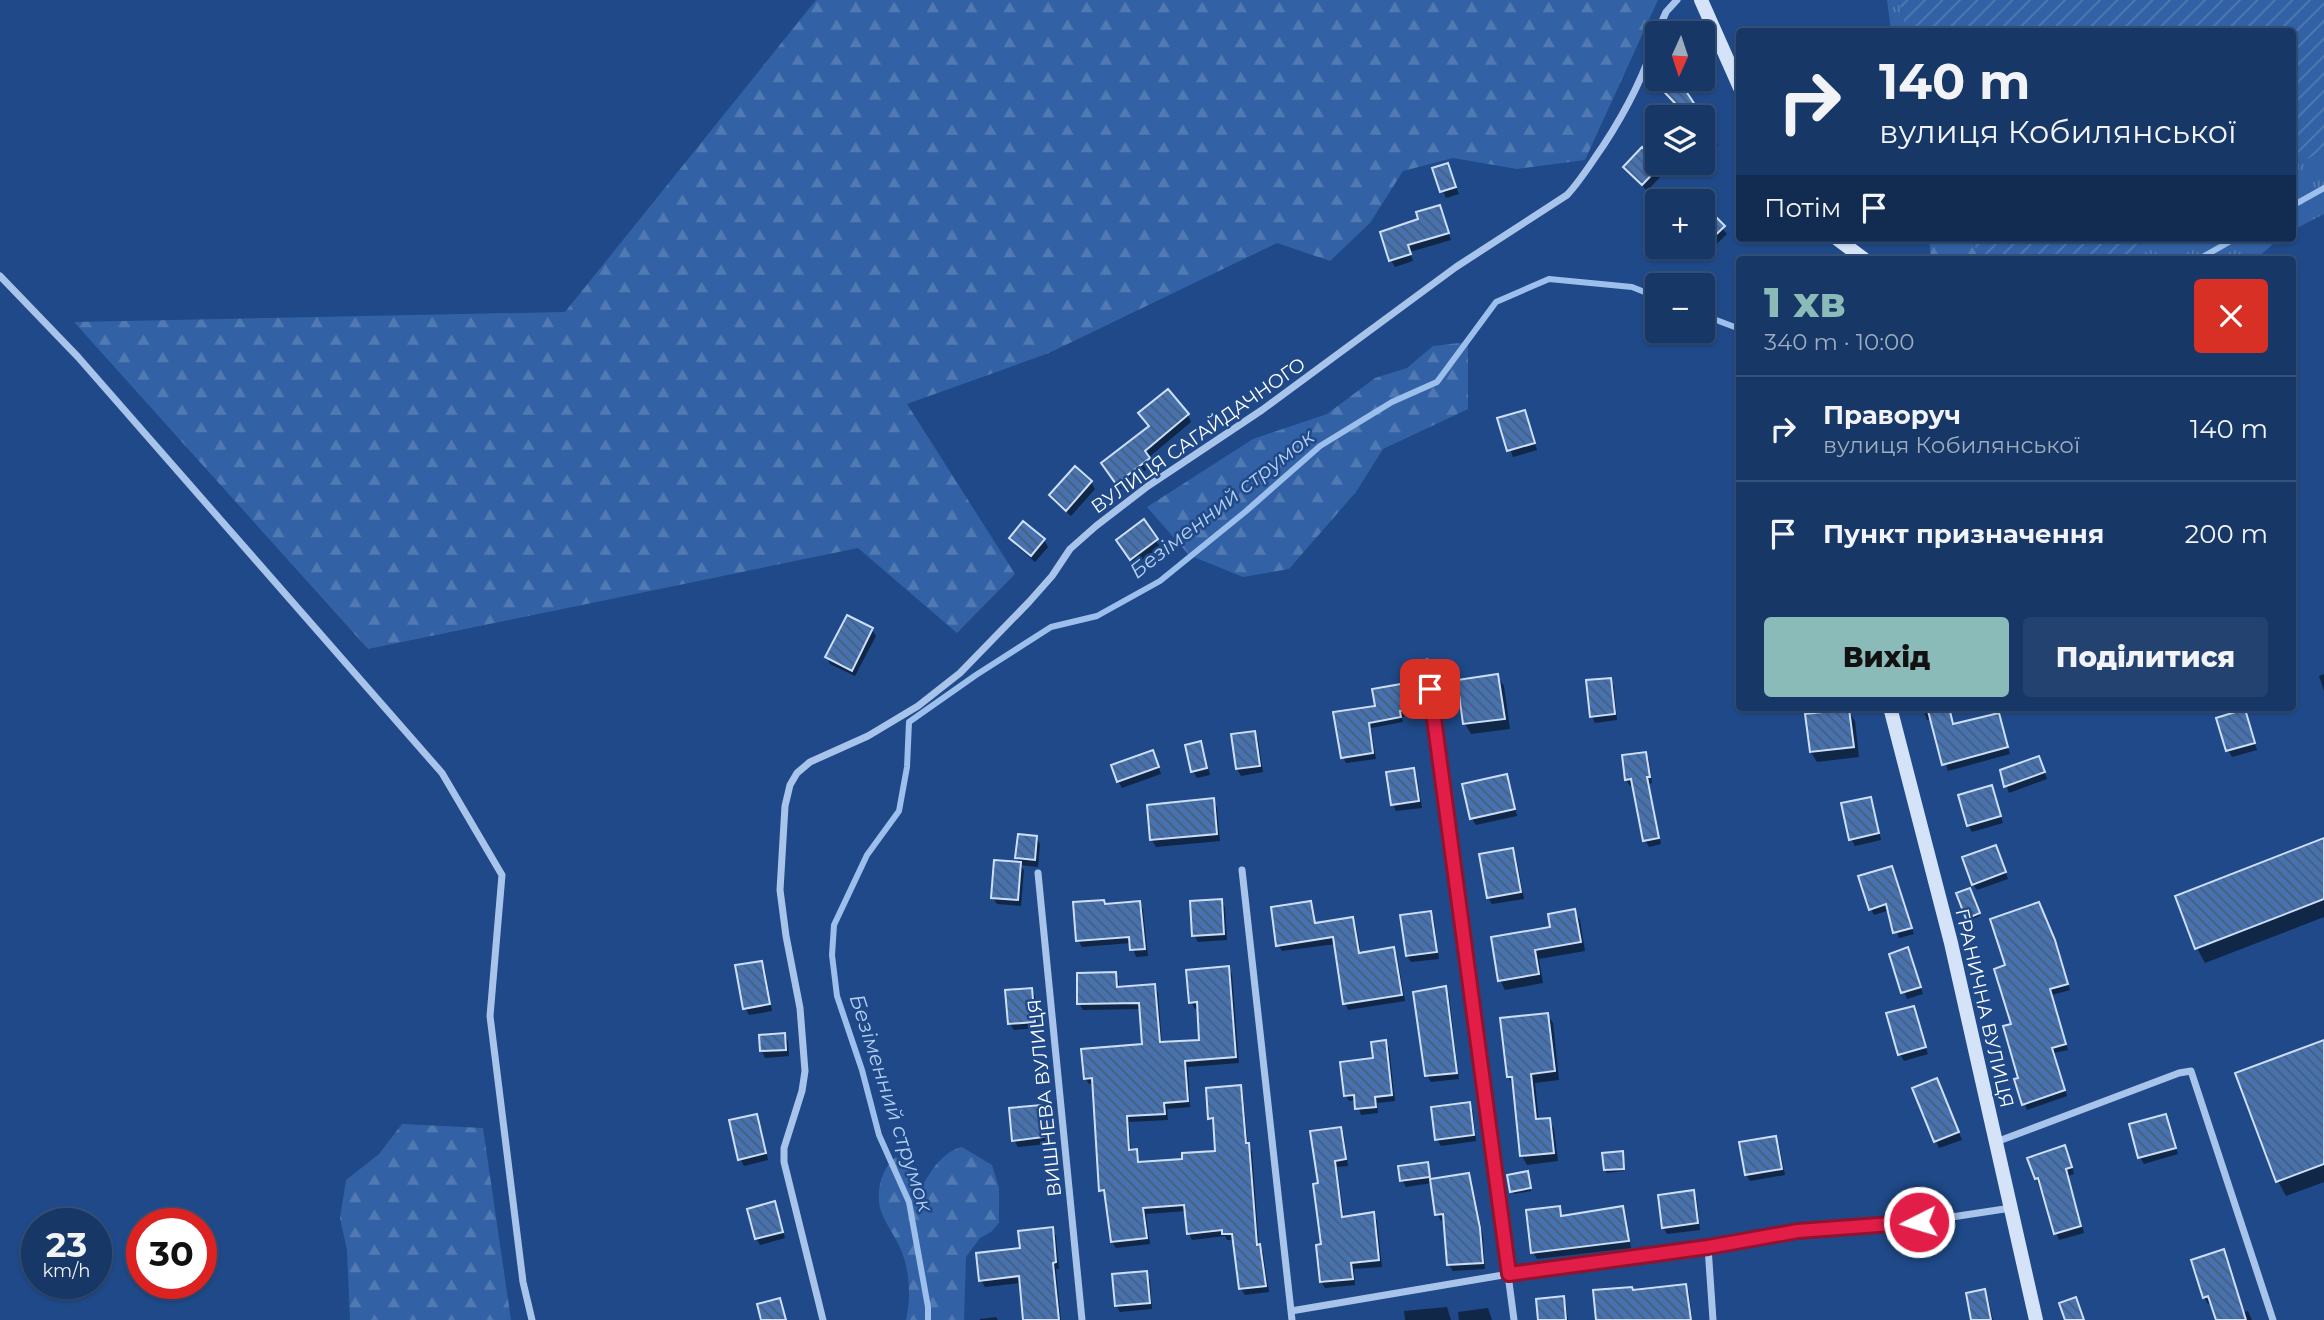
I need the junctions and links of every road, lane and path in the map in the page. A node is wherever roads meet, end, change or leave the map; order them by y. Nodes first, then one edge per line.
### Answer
1 (1677, 0) edge
2 (1701, 0) edge
3 (1662, 21) edge
4 (1645, 67) edge
5 (1736, 79) edge
6 (1841, 242) edge
7 (1860, 256) edge
8 (0, 276) edge
9 (1427, 662) dead end
10 (1891, 711) edge
11 (1242, 870) dead end
12 (1038, 873) dead end
13 (1996, 1142) junction
14 (2011, 1208) junction
15 (1708, 1247) junction
16 (1509, 1274) junction
17 (1291, 1311) junction
18 (532, 1320) edge
19 (823, 1320) edge
20 (1082, 1320) edge
21 (1292, 1320) edge
22 (1514, 1320) edge
23 (1713, 1320) edge
24 (2036, 1320) edge
25 (2273, 1320) edge

1 - 3 street, ВУЛИЦЯ САГАЙДАЧНОГО
2 - 5 street
4 - 19 street, ВУЛИЦЯ САГАЙДАЧНОГО
6 - 7 street
8 - 18 street
9 - 16 street
10 - 13 street, ГРАНИЧНА ВУЛИЦЯ
11 - 17 street
12 - 20 street, ВИШНЕВА ВУЛИЦЯ
13 - 14 street, ГРАНИЧНА ВУЛИЦЯ
13 - 25 street
14 - 15 street
14 - 24 street, ГРАНИЧНА ВУЛИЦЯ
15 - 16 street
15 - 23 street
16 - 17 street
16 - 22 street
17 - 21 street

